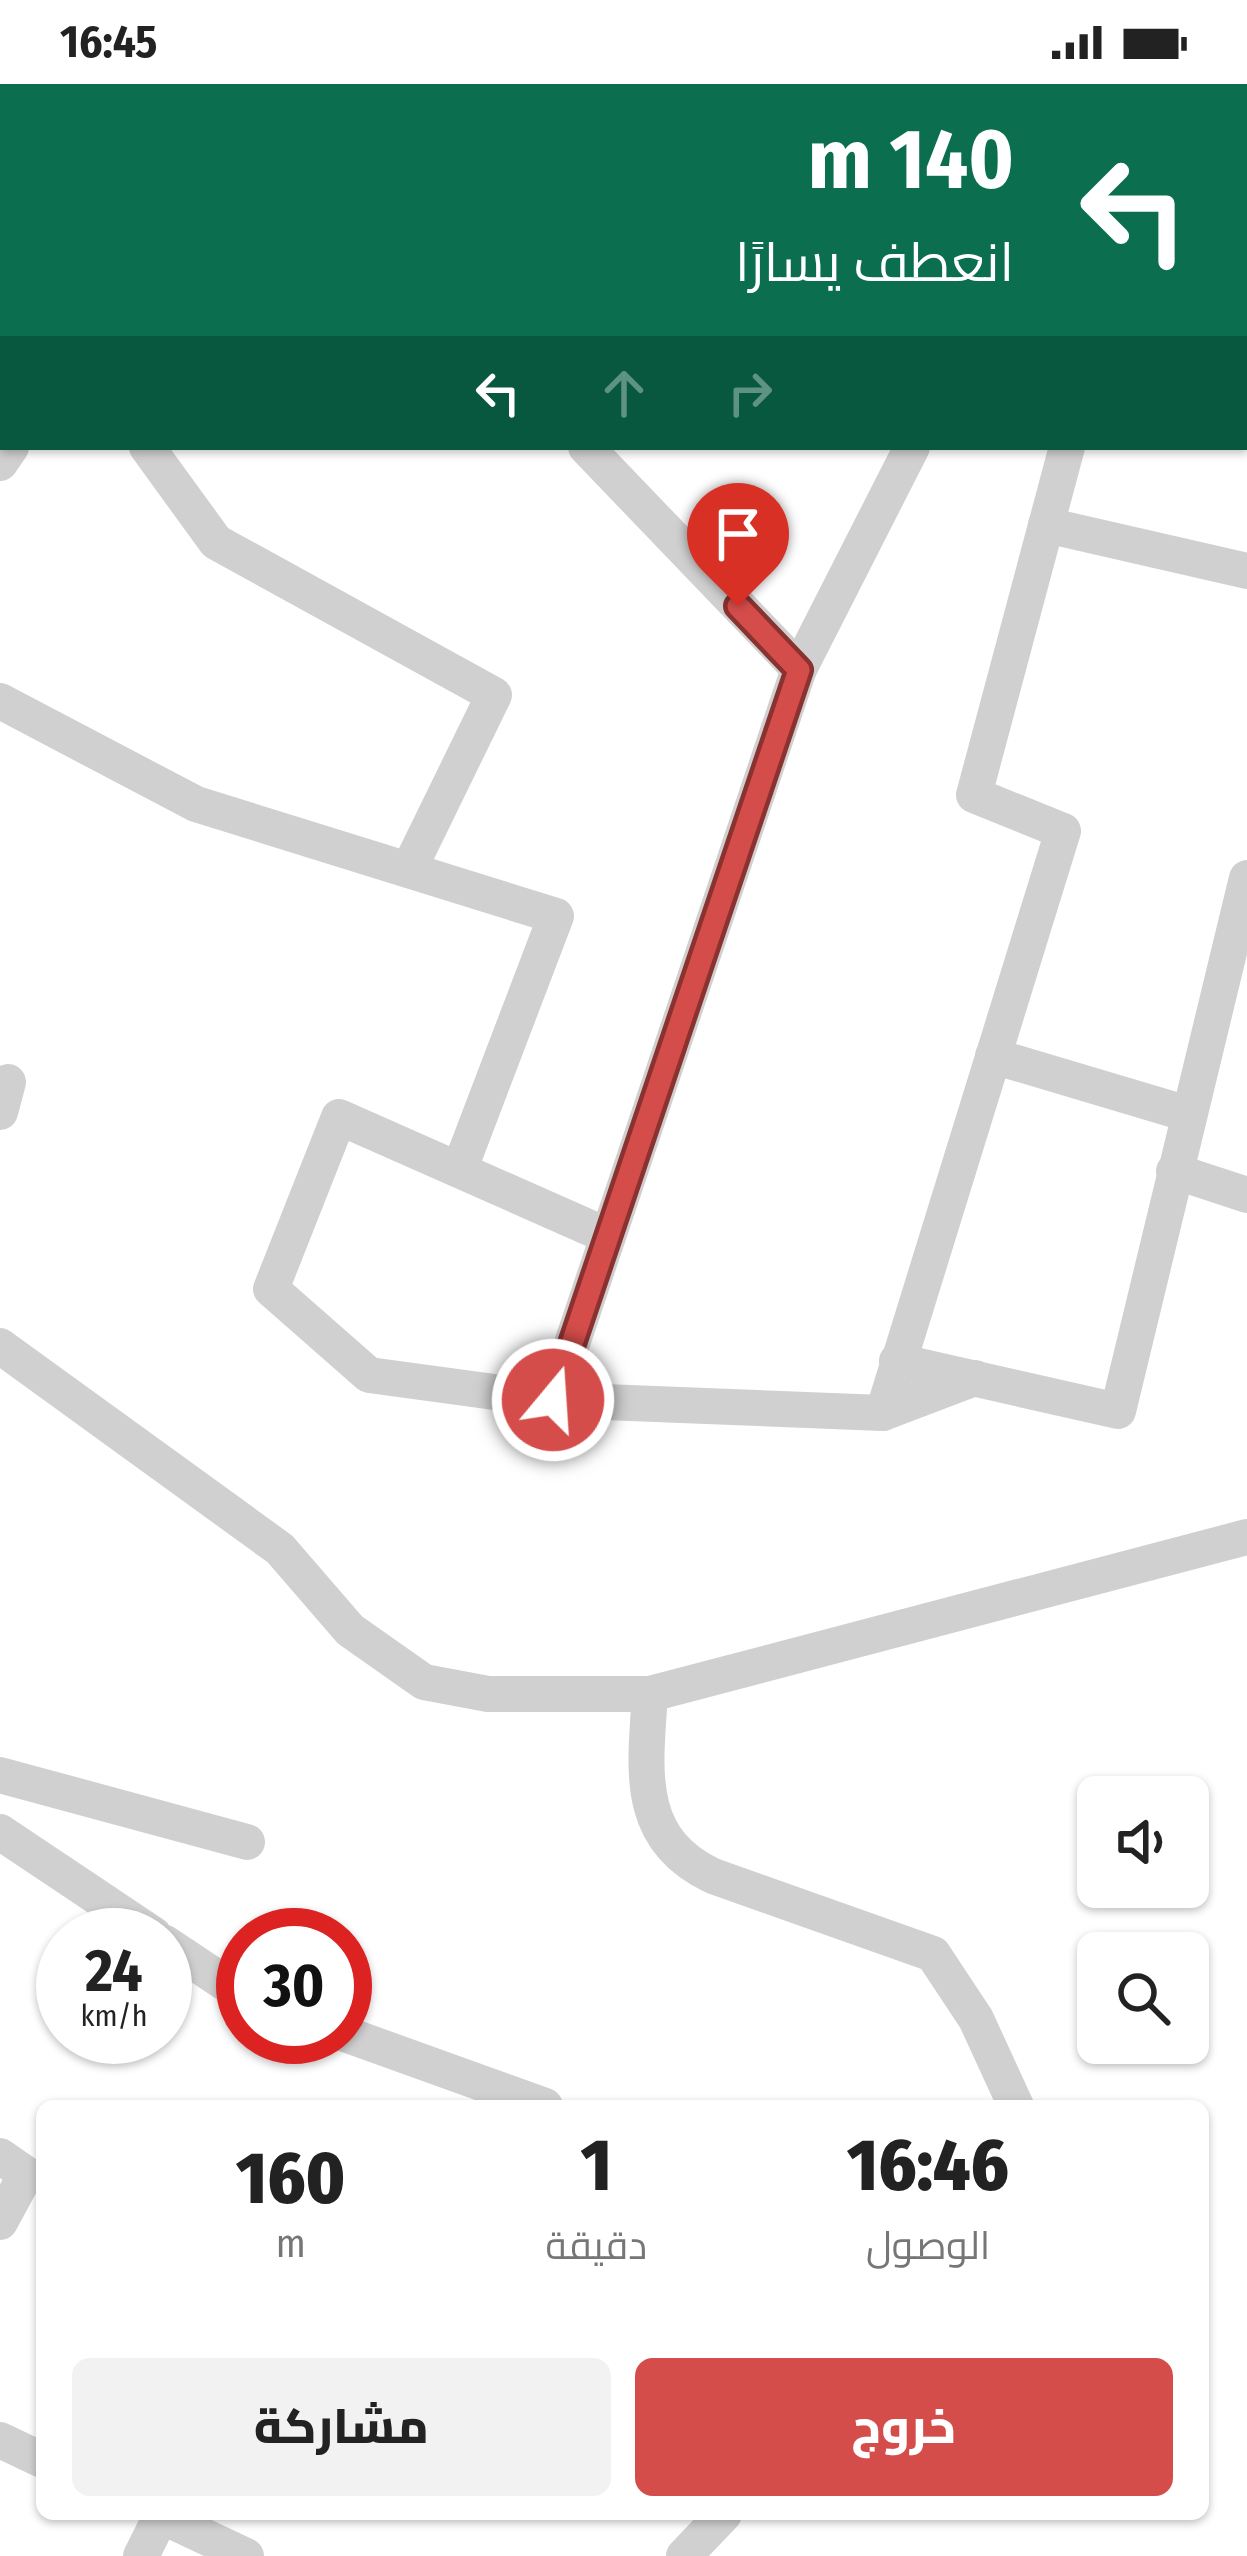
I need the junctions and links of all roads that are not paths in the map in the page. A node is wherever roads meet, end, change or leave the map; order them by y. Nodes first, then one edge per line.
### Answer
1 (149, 450) edge
2 (589, 450) edge
3 (910, 450) edge
4 (1066, 450) edge
5 (1046, 525) junction
6 (1247, 571) edge
7 (799, 670) junction
8 (0, 701) edge
9 (410, 867) junction
10 (1247, 878) edge
11 (993, 1056) junction
12 (1188, 1114) junction
13 (460, 1168) junction
14 (1174, 1171) junction
15 (1247, 1195) edge
16 (608, 1236) junction
17 (0, 1346) edge
18 (897, 1361) junction
19 (975, 1378) junction
20 (553, 1400) junction
21 (883, 1413) junction
22 (1247, 1537) edge
23 (650, 1694) junction
24 (0, 1775) edge
25 (0, 1832) edge
26 (247, 1842) dead end
27 (114, 1908) edge
28 (372, 2044) edge
29 (527, 2100) edge
30 (1013, 2100) edge
31 (23, 2171) edge
32 (0, 2222) edge
33 (0, 2440) edge
34 (36, 2457) edge
35 (157, 2520) edge
36 (170, 2520) edge
37 (711, 2520) edge
38 (141, 2556) edge
39 (246, 2556) edge
40 (684, 2556) edge

1 - 9 street
2 - 7 street
3 - 7 street
4 - 5 street
5 - 6 street
5 - 11 street
7 - 16 street
8 - 9 street
9 - 13 street
10 - 12 street
11 - 12 street
11 - 18 street
12 - 14 street
13 - 16 street
13 - 20 street
14 - 15 street
14 - 19 street
16 - 20 street
17 - 23 street
18 - 19 street
18 - 21 street
19 - 21 street
20 - 21 street
22 - 23 street
23 - 30 street
24 - 26 street
25 - 27 street
28 - 29 street
31 - 32 street
33 - 34 street
35 - 38 street
36 - 39 street
37 - 40 street

